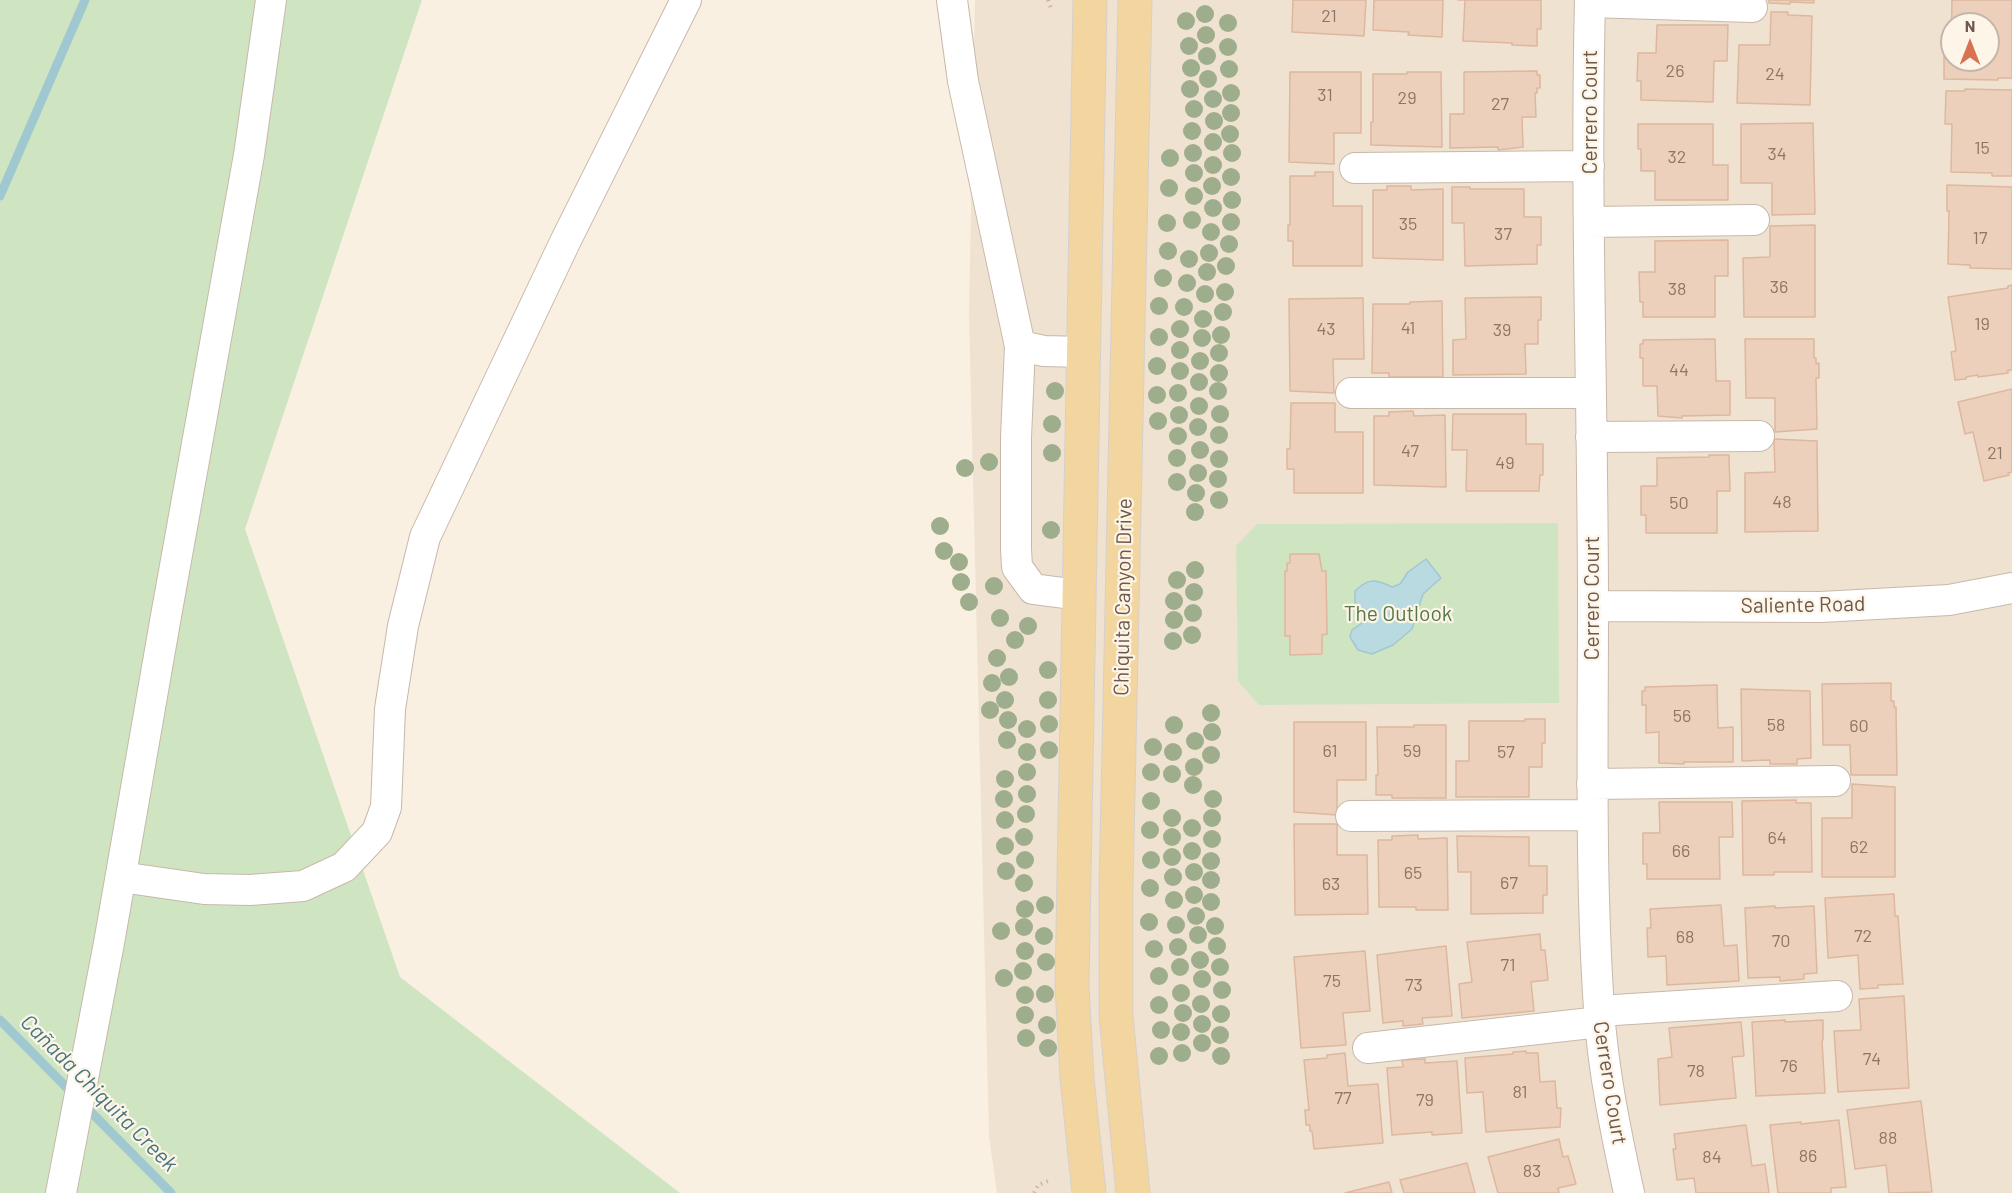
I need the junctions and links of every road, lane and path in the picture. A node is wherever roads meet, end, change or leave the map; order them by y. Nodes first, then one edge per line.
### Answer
1 (271, 0) edge
2 (686, 0) edge
3 (952, 0) edge
4 (1048, 0) edge
5 (1090, 0) edge
6 (1135, 0) edge
7 (1590, 1) edge
8 (1752, 7) dead end
9 (1051, 8) dead end
10 (1589, 166) junction
11 (1355, 168) dead end
12 (1754, 220) dead end
13 (1590, 222) junction
14 (1020, 346) junction
15 (1083, 352) junction
16 (1351, 393) dead end
17 (1591, 393) junction
18 (1759, 435) dead end
19 (1591, 436) junction
20 (2012, 588) edge
21 (1079, 595) junction
22 (1593, 606) junction
23 (1835, 781) dead end
24 (1592, 784) junction
25 (1592, 815) junction
26 (1351, 816) dead end
27 (121, 877) junction
28 (1837, 996) dead end
29 (1599, 1016) junction
30 (1368, 1048) dead end
31 (1047, 1181) dead end
32 (61, 1193) edge
33 (1034, 1193) edge
34 (1089, 1193) edge
35 (1133, 1193) edge
36 (1629, 1193) edge

1 - 27 street
2 - 27 street
3 - 14 street
4 - 9 path
5 - 15 main road, Chiquita Canyon Drive
6 - 35 main road, Chiquita Canyon Drive
7 - 8 street
7 - 10 street, Cerrero Court
10 - 11 street
10 - 13 street, Cerrero Court
12 - 13 street
13 - 17 street, Cerrero Court
14 - 15 street
14 - 21 street
15 - 21 main road, Chiquita Canyon Drive
16 - 17 street
17 - 19 street, Cerrero Court
18 - 19 street
19 - 22 street, Cerrero Court
20 - 22 street, Saliente Road
21 - 34 main road, Chiquita Canyon Drive
22 - 24 street, Cerrero Court
23 - 24 street
24 - 25 street, Cerrero Court
25 - 26 street
25 - 29 street, Cerrero Court
27 - 32 street
28 - 29 street
29 - 30 street
29 - 36 street, Cerrero Court
31 - 33 path

